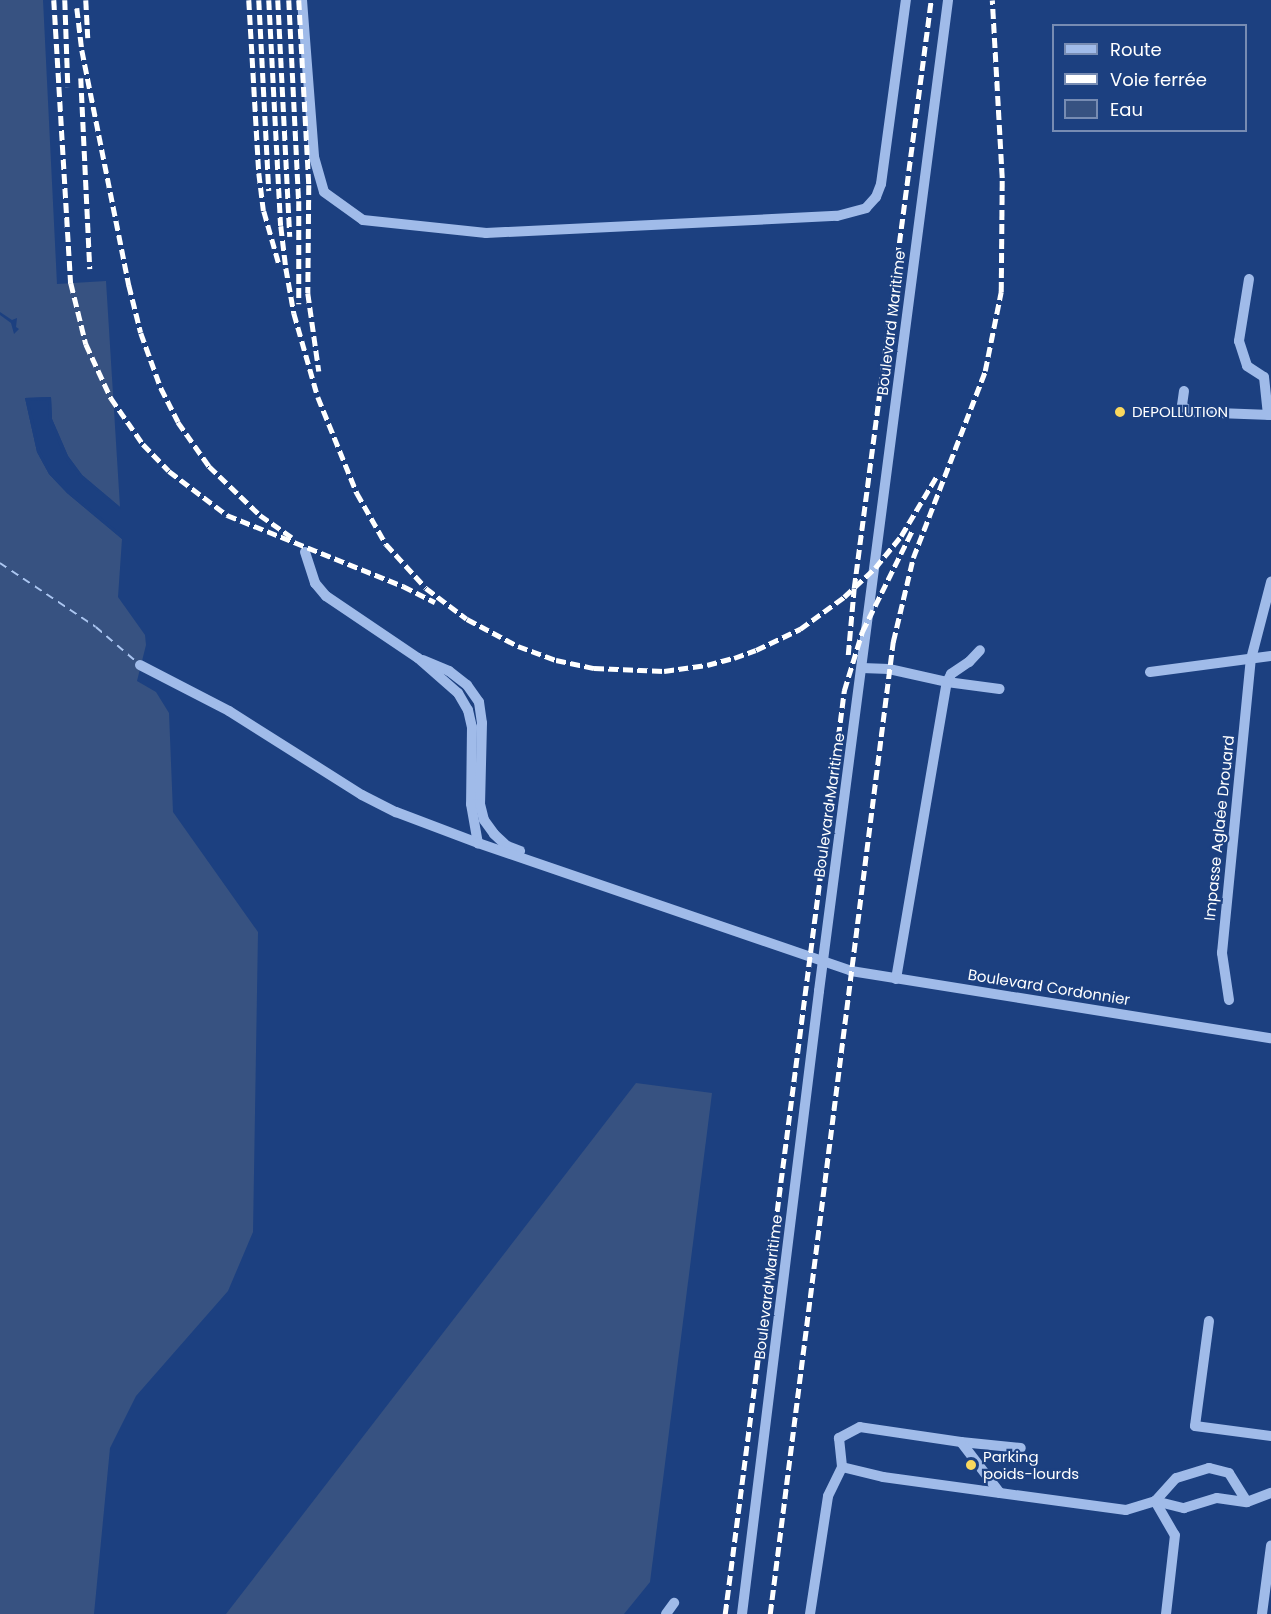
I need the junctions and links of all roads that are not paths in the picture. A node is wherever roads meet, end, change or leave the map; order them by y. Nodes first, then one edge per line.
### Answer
1 (302, 0) edge
2 (906, 0) edge
3 (948, 0) edge
4 (1249, 279) dead end
5 (1184, 391) dead end
6 (1270, 415) edge
7 (305, 552) dead end
8 (1271, 582) edge
9 (980, 650) dead end
10 (1271, 656) edge
11 (418, 658) junction
12 (1251, 659) junction
13 (140, 665) dead end
14 (862, 668) junction
15 (1150, 672) dead end
16 (947, 682) junction
17 (1000, 689) dead end
18 (478, 843) junction
19 (552, 869) junction
20 (823, 962) junction
21 (896, 979) junction
22 (1229, 1000) dead end
23 (1271, 1038) edge
24 (1209, 1321) dead end
25 (1271, 1436) edge
26 (961, 1442) junction
27 (1021, 1448) dead end
28 (842, 1467) junction
29 (1000, 1493) junction
30 (1271, 1493) edge
31 (1155, 1501) junction
32 (1247, 1502) junction
33 (1271, 1546) edge
34 (674, 1603) dead end
35 (666, 1614) edge
36 (742, 1614) edge
37 (810, 1614) edge
38 (1166, 1614) edge
39 (1262, 1614) edge

1 - 2 street
3 - 14 street, Boulevard Maritime
4 - 6 street
5 - 6 street
7 - 11 street
8 - 12 street, Impasse Aglaée Drouard
9 - 16 street
10 - 12 street
11 - 18 street
11 - 19 street
12 - 15 street
12 - 22 street, Impasse Aglaée Drouard
13 - 18 street
14 - 16 street
14 - 20 street, Boulevard Maritime
16 - 17 street
16 - 21 street
18 - 19 street
19 - 20 street, Boulevard Cordonnier
20 - 21 street, Boulevard Cordonnier
20 - 36 street, Boulevard Maritime
21 - 23 street, Boulevard Cordonnier
24 - 25 street
26 - 27 street
26 - 28 street
26 - 29 street
28 - 29 street
28 - 37 street
29 - 31 street
30 - 32 street
31 - 32 street
31 - 32 street
31 - 38 street
33 - 39 street
34 - 35 street

